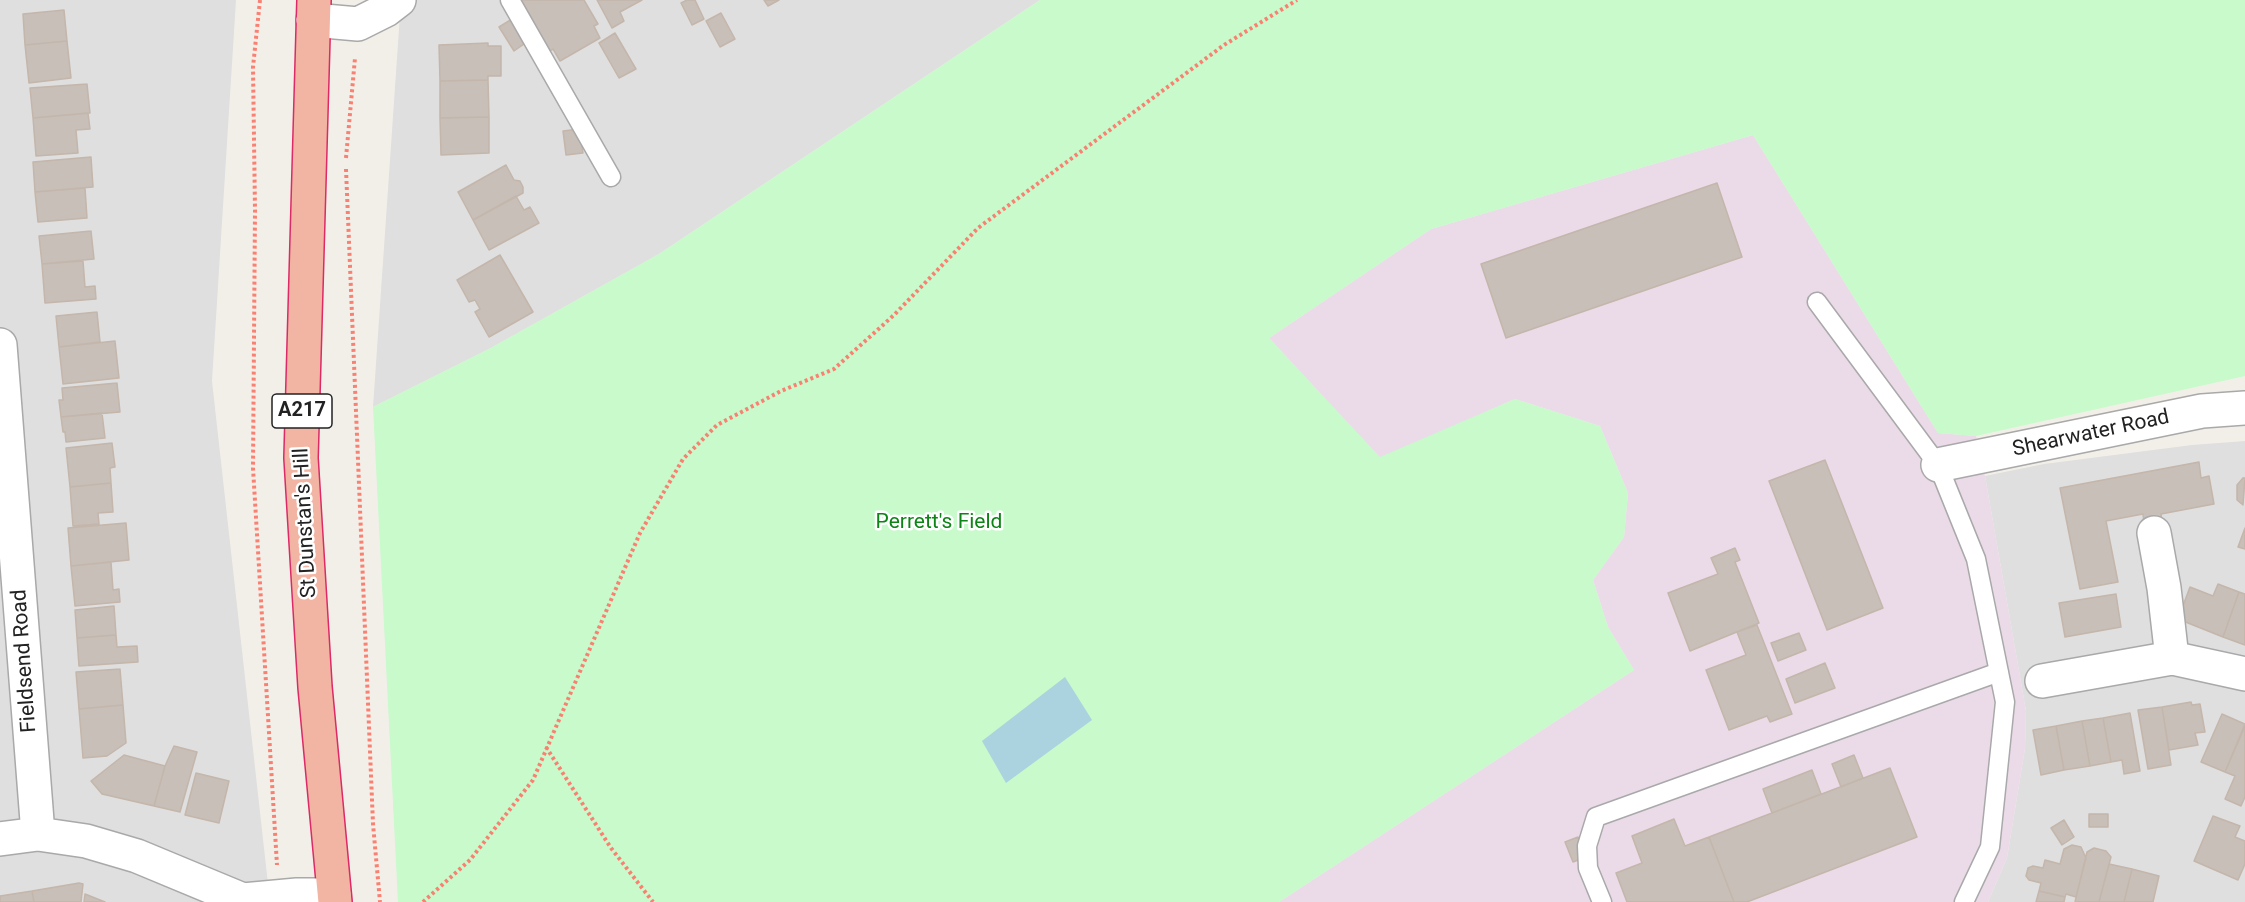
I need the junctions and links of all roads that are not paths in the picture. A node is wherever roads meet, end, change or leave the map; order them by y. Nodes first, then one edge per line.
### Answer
1 (399, 0) edge
2 (510, 0) edge
3 (313, 10) edge
4 (611, 177) dead end
5 (1816, 302) dead end
6 (0, 345) edge
7 (2245, 408) edge
8 (3, 413) edge
9 (1938, 465) junction
10 (2154, 533) dead end
11 (2172, 658) junction
12 (1999, 672) junction
13 (2245, 674) edge
14 (2042, 681) dead end
15 (38, 834) junction
16 (0, 839) edge
17 (335, 898) edge
18 (1602, 902) edge
19 (1964, 902) edge

1 - 3 street
2 - 4 lane
3 - 17 highway, St Dunstan's Hill / A217
5 - 9 lane
6 - 8 street, Fieldsend Road
7 - 9 street, Shearwater Road
8 - 15 street, Fieldsend Road
9 - 12 lane
10 - 11 street
11 - 13 street
11 - 14 street
12 - 18 lane
12 - 19 lane
15 - 16 street
15 - 17 street

